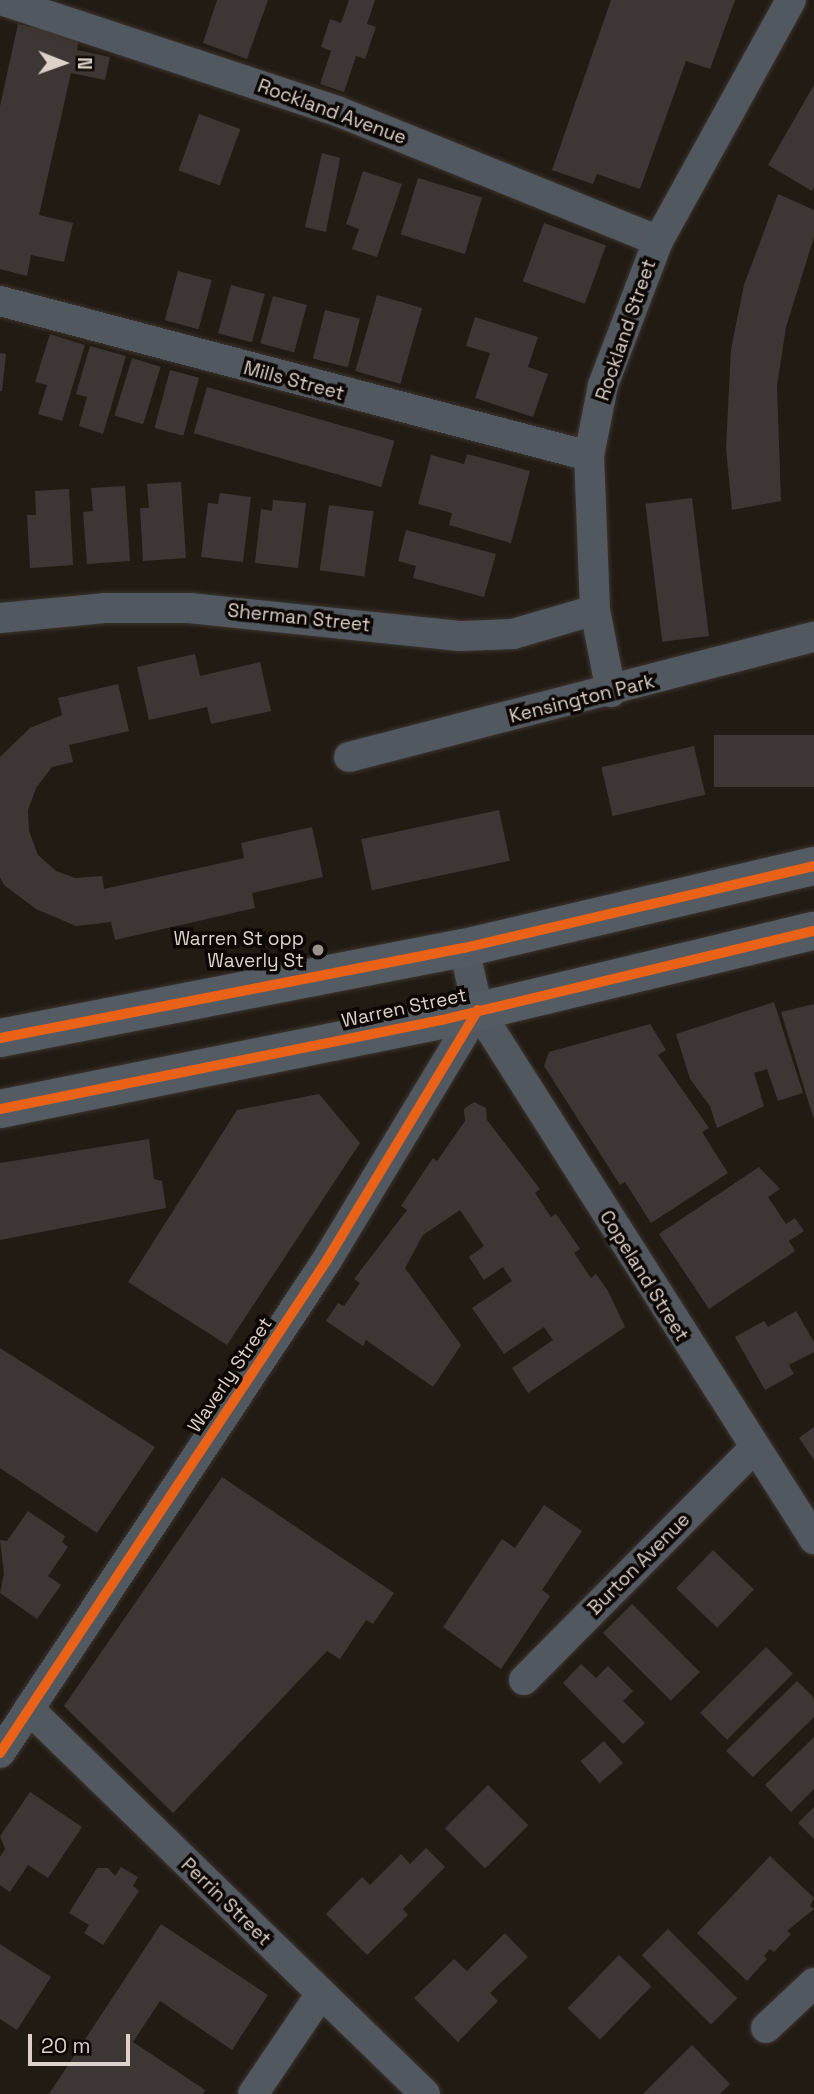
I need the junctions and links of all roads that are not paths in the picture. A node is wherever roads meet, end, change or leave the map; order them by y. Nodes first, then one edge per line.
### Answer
1 (1, 0) edge
2 (791, 0) edge
3 (658, 241) junction
4 (0, 302) edge
5 (589, 456) junction
6 (595, 610) junction
7 (0, 618) edge
8 (814, 637) edge
9 (611, 692) junction
10 (349, 757) dead end
11 (814, 866) edge
12 (814, 931) edge
13 (464, 948) junction
14 (478, 1010) junction
15 (0, 1038) edge
16 (0, 1109) edge
17 (754, 1448) junction
18 (814, 1539) edge
19 (524, 1680) dead end
20 (29, 1709) junction
21 (0, 1753) edge
22 (814, 1983) edge
23 (320, 1994) junction
24 (766, 2028) dead end
25 (253, 2094) edge
26 (425, 2094) edge

1 - 3 street, Rockland Avenue
2 - 3 street, Rockland Street
3 - 5 street, Rockland Street
4 - 5 street, Mills Street
5 - 6 street, Rockland Street
6 - 7 street, Sherman Street
6 - 9 street, Rockland Street
8 - 9 street, Kensington Park
9 - 10 street, Kensington Park
11 - 13 main road
12 - 14 main road, Warren Street
13 - 14 street, Copeland Street
13 - 15 main road
14 - 16 main road, Warren Street
14 - 17 street, Copeland Street
14 - 20 street, Waverly Street
17 - 18 street, Copeland Street
17 - 19 street, Burton Avenue
20 - 21 street, Waverly Street
20 - 23 street, Perrin Street
22 - 24 street
23 - 25 street
23 - 26 street, Perrin Street

